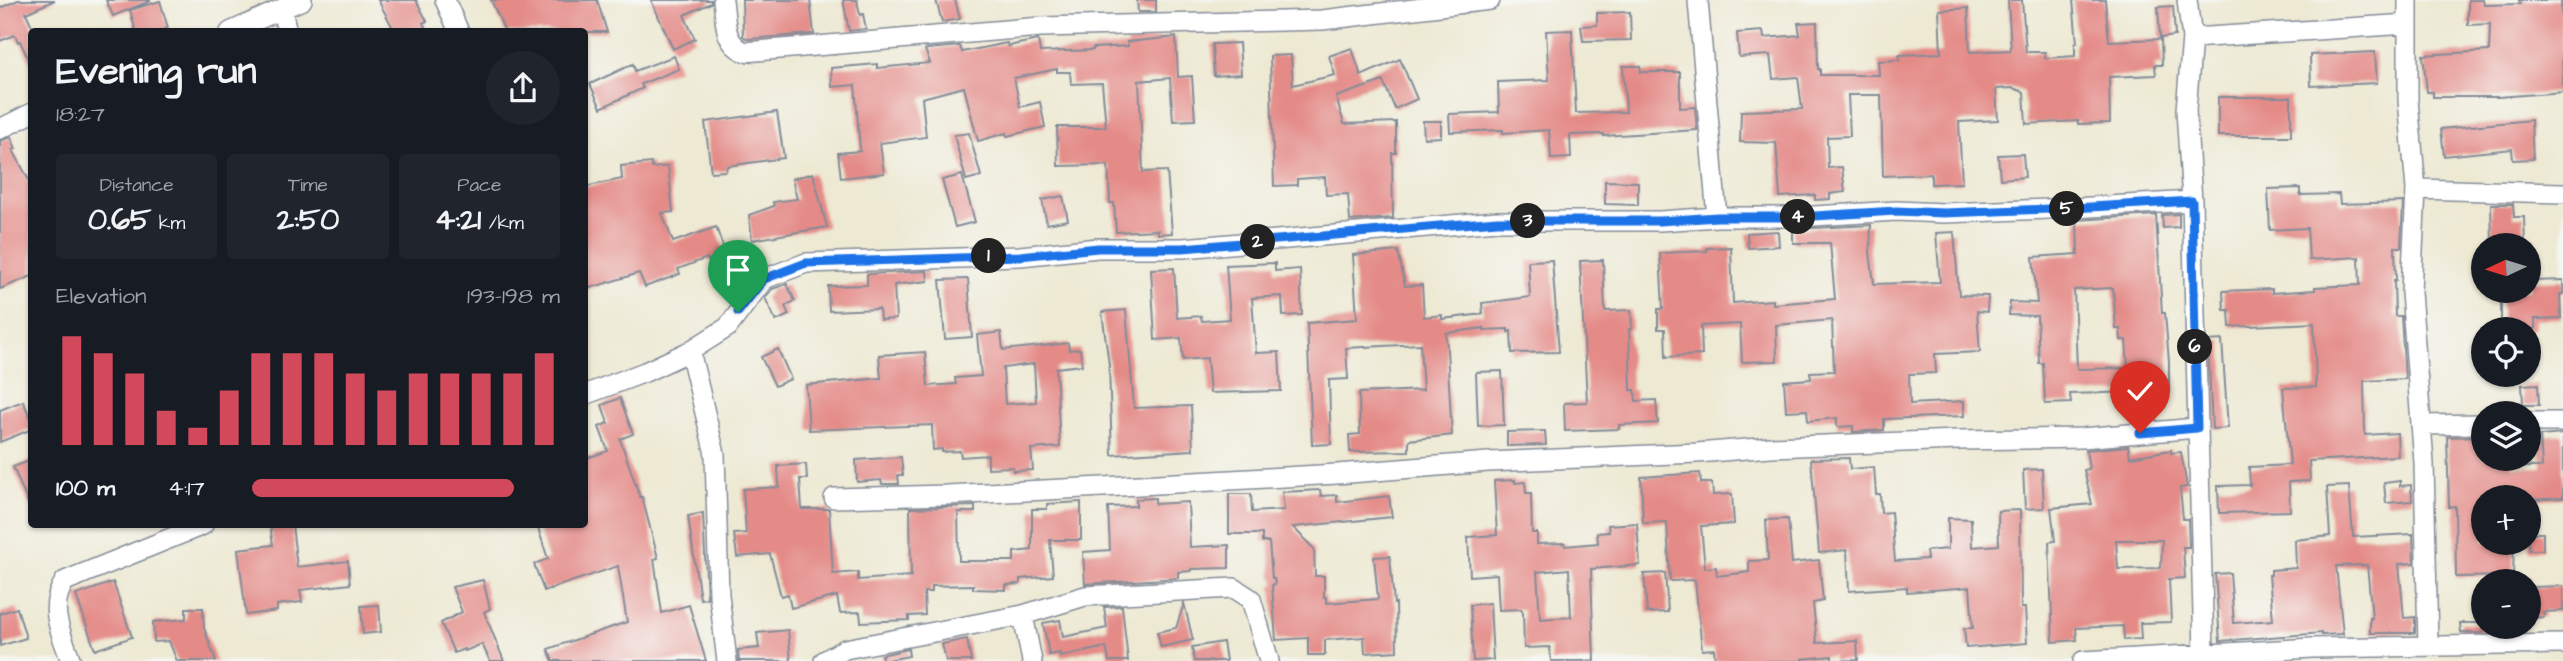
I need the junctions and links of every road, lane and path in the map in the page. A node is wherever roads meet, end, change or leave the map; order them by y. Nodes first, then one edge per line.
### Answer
1 (302, 0) edge
2 (445, 0) edge
3 (723, 0) edge
4 (1490, 0) edge
5 (1700, 0) edge
6 (2187, 0) edge
7 (2408, 0) edge
8 (1386, 6) edge
9 (282, 10) junction
10 (2408, 24) junction
11 (239, 28) edge
12 (286, 28) edge
13 (457, 28) edge
14 (2192, 38) junction
15 (28, 115) edge
16 (0, 129) edge
17 (2416, 189) junction
18 (2563, 193) edge
19 (2192, 201) junction
20 (1717, 217) junction
21 (690, 351) junction
22 (588, 393) edge
23 (2541, 422) edge
24 (2563, 422) edge
25 (2471, 424) edge
26 (2421, 425) junction
27 (2197, 428) junction
28 (834, 498) dead end
29 (196, 528) edge
30 (1023, 615) junction
31 (2563, 644) edge
32 (2428, 646) junction
33 (2204, 653) junction
34 (2361, 654) edge
35 (2119, 660) edge
36 (71, 661) edge
37 (727, 661) edge
38 (824, 661) edge
39 (1032, 661) edge
40 (1269, 661) edge
41 (2083, 661) edge

1 - 9 street
2 - 13 street
3 - 8 street
4 - 8 street
5 - 20 street
6 - 14 street
7 - 10 street
9 - 11 street
9 - 12 street
10 - 14 street
10 - 17 street
14 - 19 street
15 - 16 street
17 - 18 street
17 - 26 street
19 - 20 street
19 - 27 street
20 - 21 street
21 - 22 street
21 - 37 street
23 - 24 street
25 - 26 street
26 - 32 street
27 - 28 street
27 - 33 street
29 - 36 street
30 - 38 street
30 - 39 street
30 - 40 street
31 - 32 street
32 - 34 street
33 - 34 street
33 - 35 street
35 - 41 street

